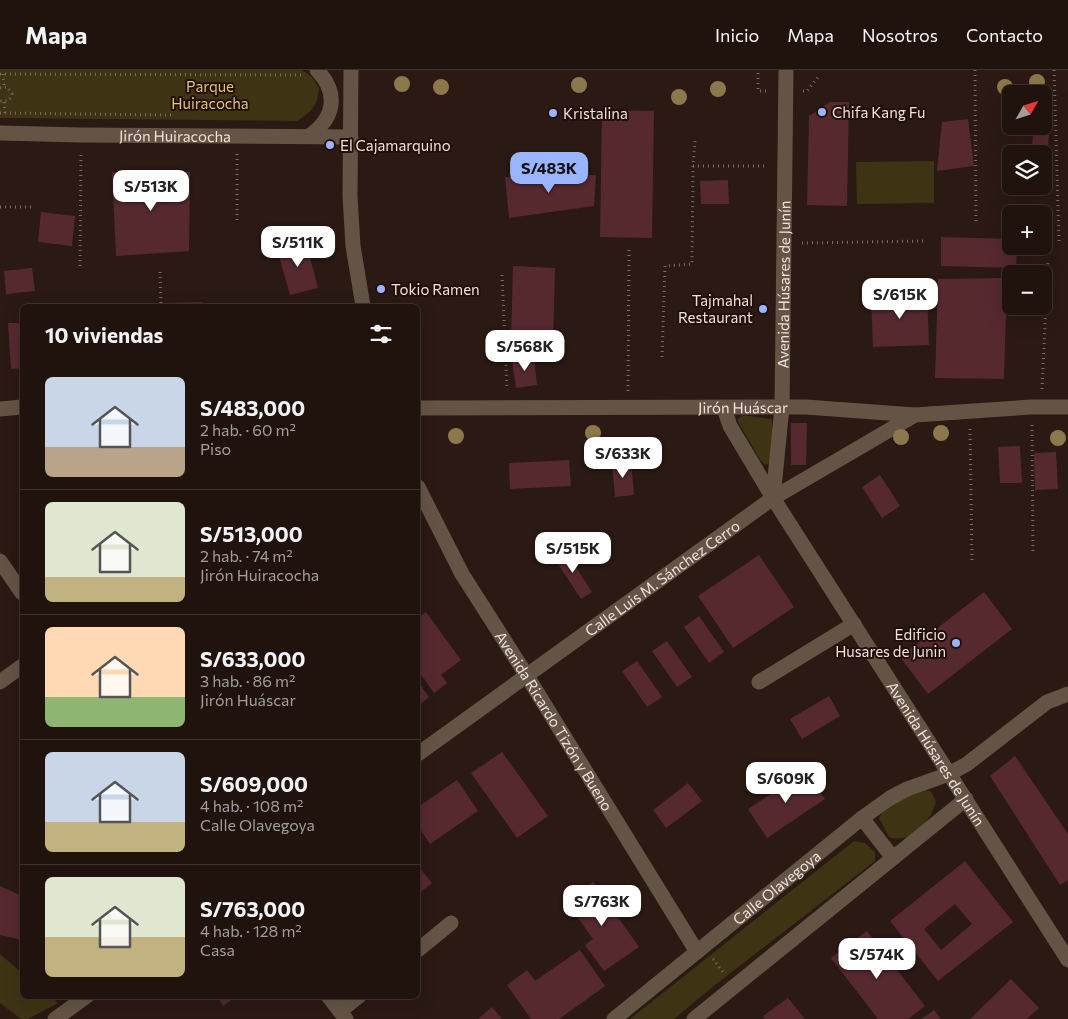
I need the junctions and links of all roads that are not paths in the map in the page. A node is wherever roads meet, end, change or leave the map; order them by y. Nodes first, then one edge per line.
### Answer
1 (351, 70) edge
2 (786, 70) edge
3 (311, 73) edge
4 (0, 133) edge
5 (309, 136) junction
6 (351, 137) junction
7 (363, 304) edge
8 (20, 407) edge
9 (782, 407) junction
10 (420, 408) edge
11 (724, 408) junction
12 (1068, 408) edge
13 (0, 409) edge
14 (915, 415) junction
15 (420, 491) edge
16 (773, 498) junction
17 (0, 561) edge
18 (20, 589) edge
19 (854, 624) junction
20 (20, 667) edge
21 (527, 676) junction
22 (0, 682) edge
23 (759, 682) dead end
24 (1068, 694) edge
25 (420, 753) edge
26 (949, 774) junction
27 (966, 799) junction
28 (862, 818) junction
29 (892, 858) junction
30 (451, 923) dead end
31 (420, 948) edge
32 (700, 949) junction
33 (1068, 960) edge
34 (83, 999) edge
35 (330, 999) edge
36 (356, 999) edge
37 (343, 1015) edge
38 (55, 1019) edge
39 (614, 1019) edge
40 (694, 1019) edge

1 - 6 street
2 - 9 street, Avenida Húsares de Junín
3 - 5 street
4 - 5 street, Jirón Huiracocha
5 - 6 street, Jirón Huiracocha
6 - 7 street
8 - 13 street
9 - 11 street, Jirón Huáscar
9 - 14 street, Jirón Huáscar
9 - 16 street, Avenida Húsares de Junín
10 - 11 street, Jirón Huáscar
11 - 16 street, Avenida Húsares de Junín
12 - 14 street, Jirón Huáscar
14 - 16 street, Calle Luis M. Sánchez Cerro
15 - 21 street, Avenida Ricardo Tizón y Bueno
16 - 19 street, Avenida Húsares de Junín
16 - 21 street, Calle Luis M. Sánchez Cerro
17 - 18 street
19 - 23 street
19 - 26 street, Avenida Húsares de Junín
20 - 22 street
21 - 25 street, Calle Luis M. Sánchez Cerro
21 - 32 street, Avenida Ricardo Tizón y Bueno
24 - 26 street, Calle Olavegoya
26 - 27 street, Avenida Húsares de Junín
26 - 28 street, Calle Olavegoya
27 - 29 street
27 - 33 street, Avenida Húsares de Junín
28 - 29 street
28 - 32 street, Calle Olavegoya
29 - 40 street
30 - 31 street
32 - 39 street, Calle Olavegoya
34 - 38 street
35 - 37 street
36 - 37 street

